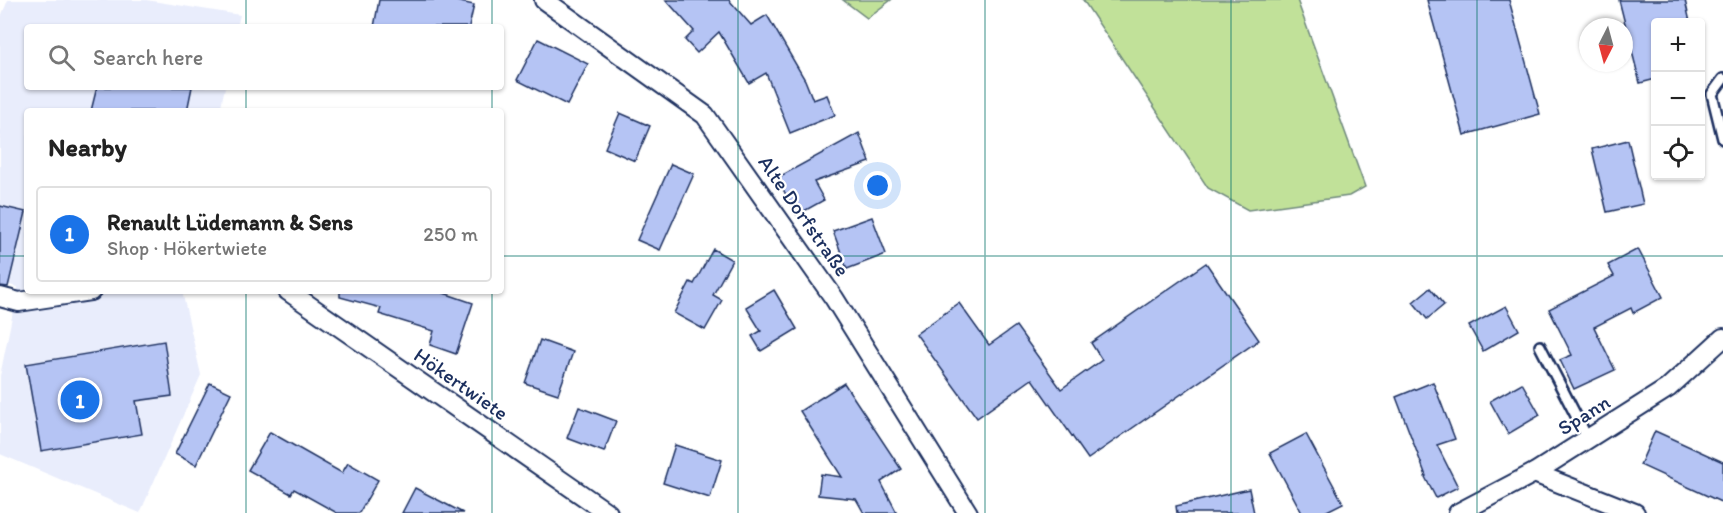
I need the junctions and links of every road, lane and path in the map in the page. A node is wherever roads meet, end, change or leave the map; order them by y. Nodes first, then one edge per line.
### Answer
1 (544, 0) edge
2 (1723, 79) edge
3 (1723, 139) edge
4 (72, 294) edge
5 (292, 294) edge
6 (0, 297) edge
7 (1723, 338) edge
8 (1540, 346) dead end
9 (1588, 439) junction
10 (1534, 473) junction
11 (608, 513) edge
12 (968, 513) edge
13 (1458, 513) edge
14 (1635, 513) edge

1 - 12 street, Alte Dorfstraße
2 - 3 lane
4 - 6 street
5 - 11 street, Hökertwiete
7 - 9 street, Spann
8 - 9 lane
9 - 10 street, Spann
10 - 13 street, Spann
10 - 14 street

